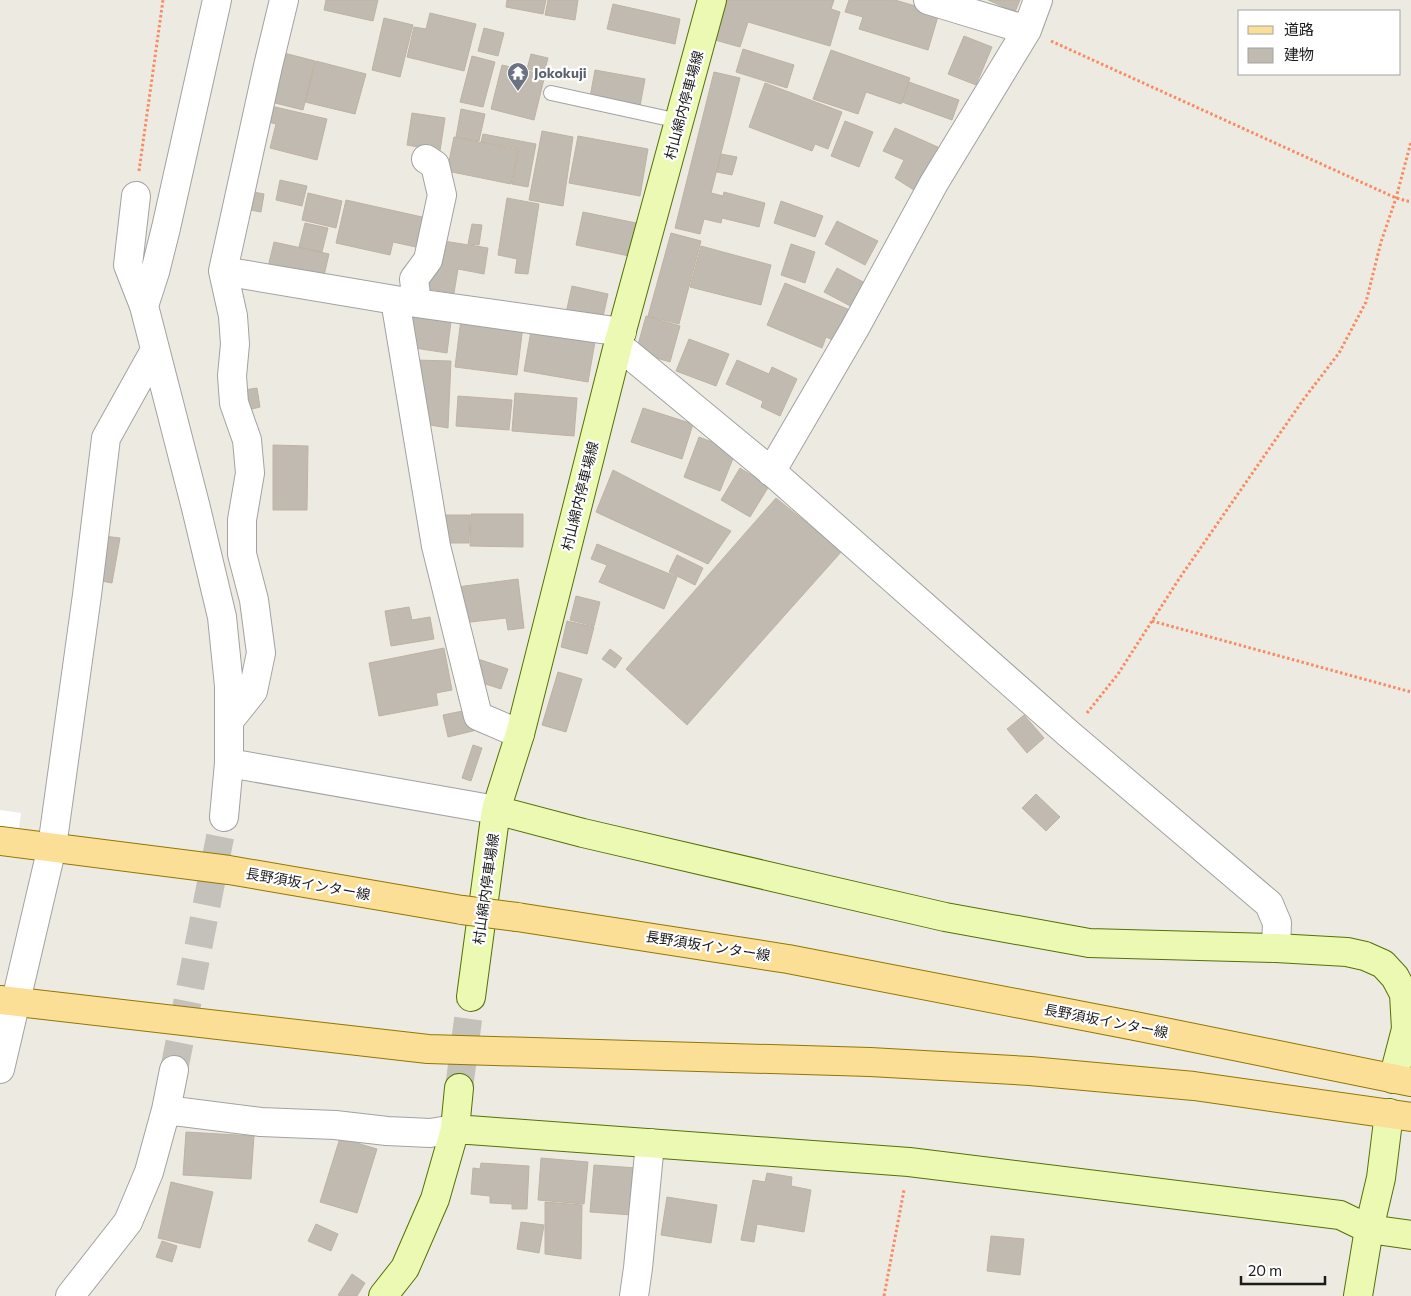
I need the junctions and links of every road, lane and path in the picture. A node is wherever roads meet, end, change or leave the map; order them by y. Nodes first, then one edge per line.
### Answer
1 (163, 0) edge
2 (217, 0) edge
3 (284, 0) edge
4 (712, 0) edge
5 (928, 0) edge
6 (1038, 0) edge
7 (1027, 30) junction
8 (550, 93) dead end
9 (679, 121) junction
10 (1411, 142) edge
11 (426, 159) dead end
12 (136, 196) joint
13 (1396, 198) junction
14 (1411, 202) edge
15 (223, 271) junction
16 (406, 302) junction
17 (144, 306) junction
18 (620, 338) junction
19 (155, 350) junction
20 (771, 472) junction
21 (1152, 621) junction
22 (1411, 692) edge
23 (229, 721) junction
24 (520, 734) junction
25 (1070, 735) junction
26 (229, 763) junction
27 (496, 810) junction
28 (224, 817) tunnel mouth
29 (8, 842) edge
30 (52, 847) junction
31 (1276, 948) junction
32 (471, 997) tunnel mouth
33 (8, 1000) edge
34 (0, 1069) edge
35 (174, 1070) tunnel mouth
36 (1402, 1080) edge
37 (459, 1088) tunnel mouth
38 (166, 1110) junction
39 (1400, 1115) edge
40 (455, 1129) junction
41 (650, 1143) junction
42 (909, 1162) junction
43 (1369, 1228) junction
44 (1411, 1235) edge
45 (70, 1296) edge
46 (382, 1296) edge
47 (634, 1296) edge
48 (884, 1296) edge
49 (1358, 1296) edge

1 - 12 path
2 - 17 street
3 - 15 street
4 - 9 street, 村山綿内停車場線
5 - 7 street
6 - 7 street
7 - 13 path
7 - 20 street
8 - 9 lane
9 - 18 street, 村山綿内停車場線
10 - 13 path
11 - 16 street
12 - 17 street
13 - 14 path
13 - 21 path
15 - 16 street
15 - 23 street
16 - 18 street
16 - 24 street
17 - 19 street
18 - 20 street
18 - 24 street, 村山綿内停車場線
19 - 23 street
19 - 30 street
20 - 25 street
21 - 22 path
21 - 25 path
23 - 26 street
24 - 27 street, 村山綿内停車場線
25 - 31 street
26 - 27 street
26 - 28 street
27 - 31 street
27 - 32 street, 村山綿内停車場線
29 - 30 main road, 長野須坂インター線
30 - 33 street
30 - 36 main road, 長野須坂インター線, bridge
31 - 36 street
33 - 34 street
33 - 39 main road
35 - 38 street
37 - 40 street
38 - 40 street
38 - 45 street
39 - 43 street
40 - 41 street
40 - 46 street
41 - 42 street
41 - 47 street
42 - 43 street
42 - 48 path
43 - 44 street
43 - 49 street

